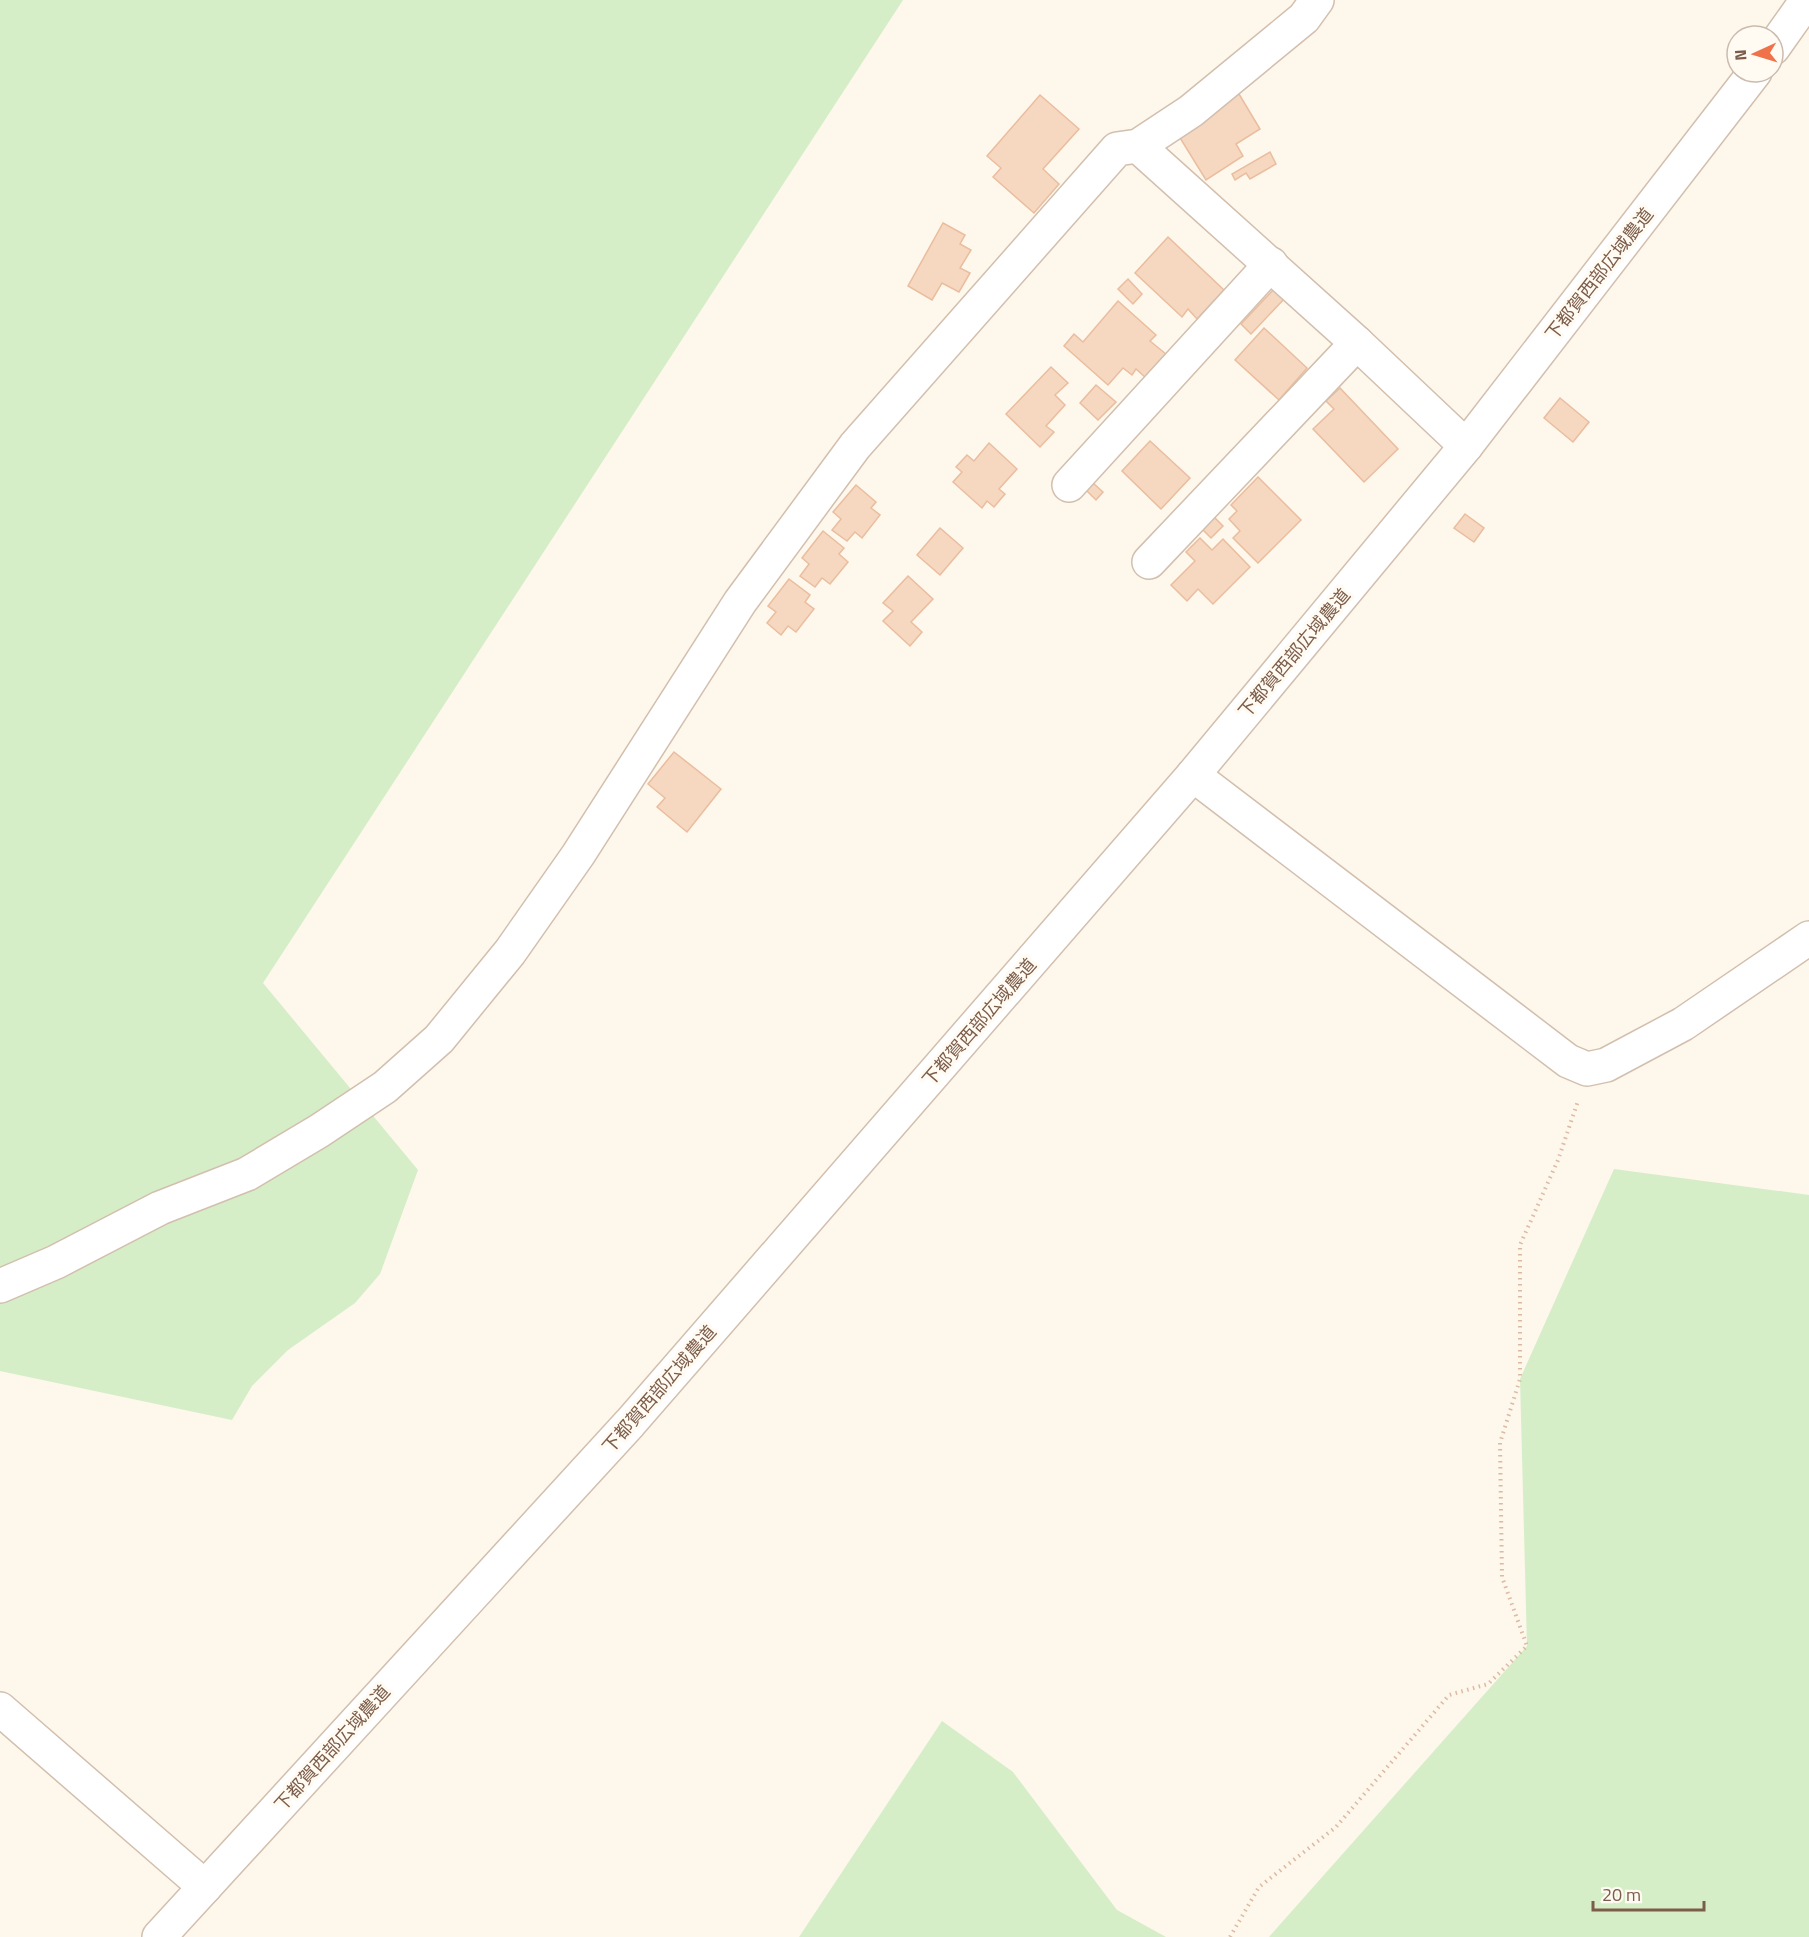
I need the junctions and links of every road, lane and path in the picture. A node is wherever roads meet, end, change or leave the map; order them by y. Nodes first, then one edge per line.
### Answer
1 (1317, 0) edge
2 (1807, 0) edge
3 (1785, 31) edge
4 (1746, 84) edge
5 (1138, 146) junction
6 (1270, 264) junction
7 (1358, 343) junction
8 (1466, 446) junction
9 (1069, 485) dead end
10 (1149, 562) dead end
11 (1193, 775) junction
12 (1809, 938) edge
13 (1587, 1069) junction
14 (0, 1286) edge
15 (0, 1709) edge
16 (205, 1887) junction
17 (159, 1937) edge
18 (1230, 1937) edge

1 - 5 street
2 - 3 street
4 - 8 street, 下都賀西部広域農道
5 - 6 street
5 - 14 street
6 - 7 street
6 - 9 street
7 - 8 street
7 - 10 street
8 - 11 street, 下都賀西部広域農道
11 - 13 street
11 - 16 street, 下都賀西部広域農道
12 - 13 street
13 - 18 path
15 - 16 street
16 - 17 street, 下都賀西部広域農道

